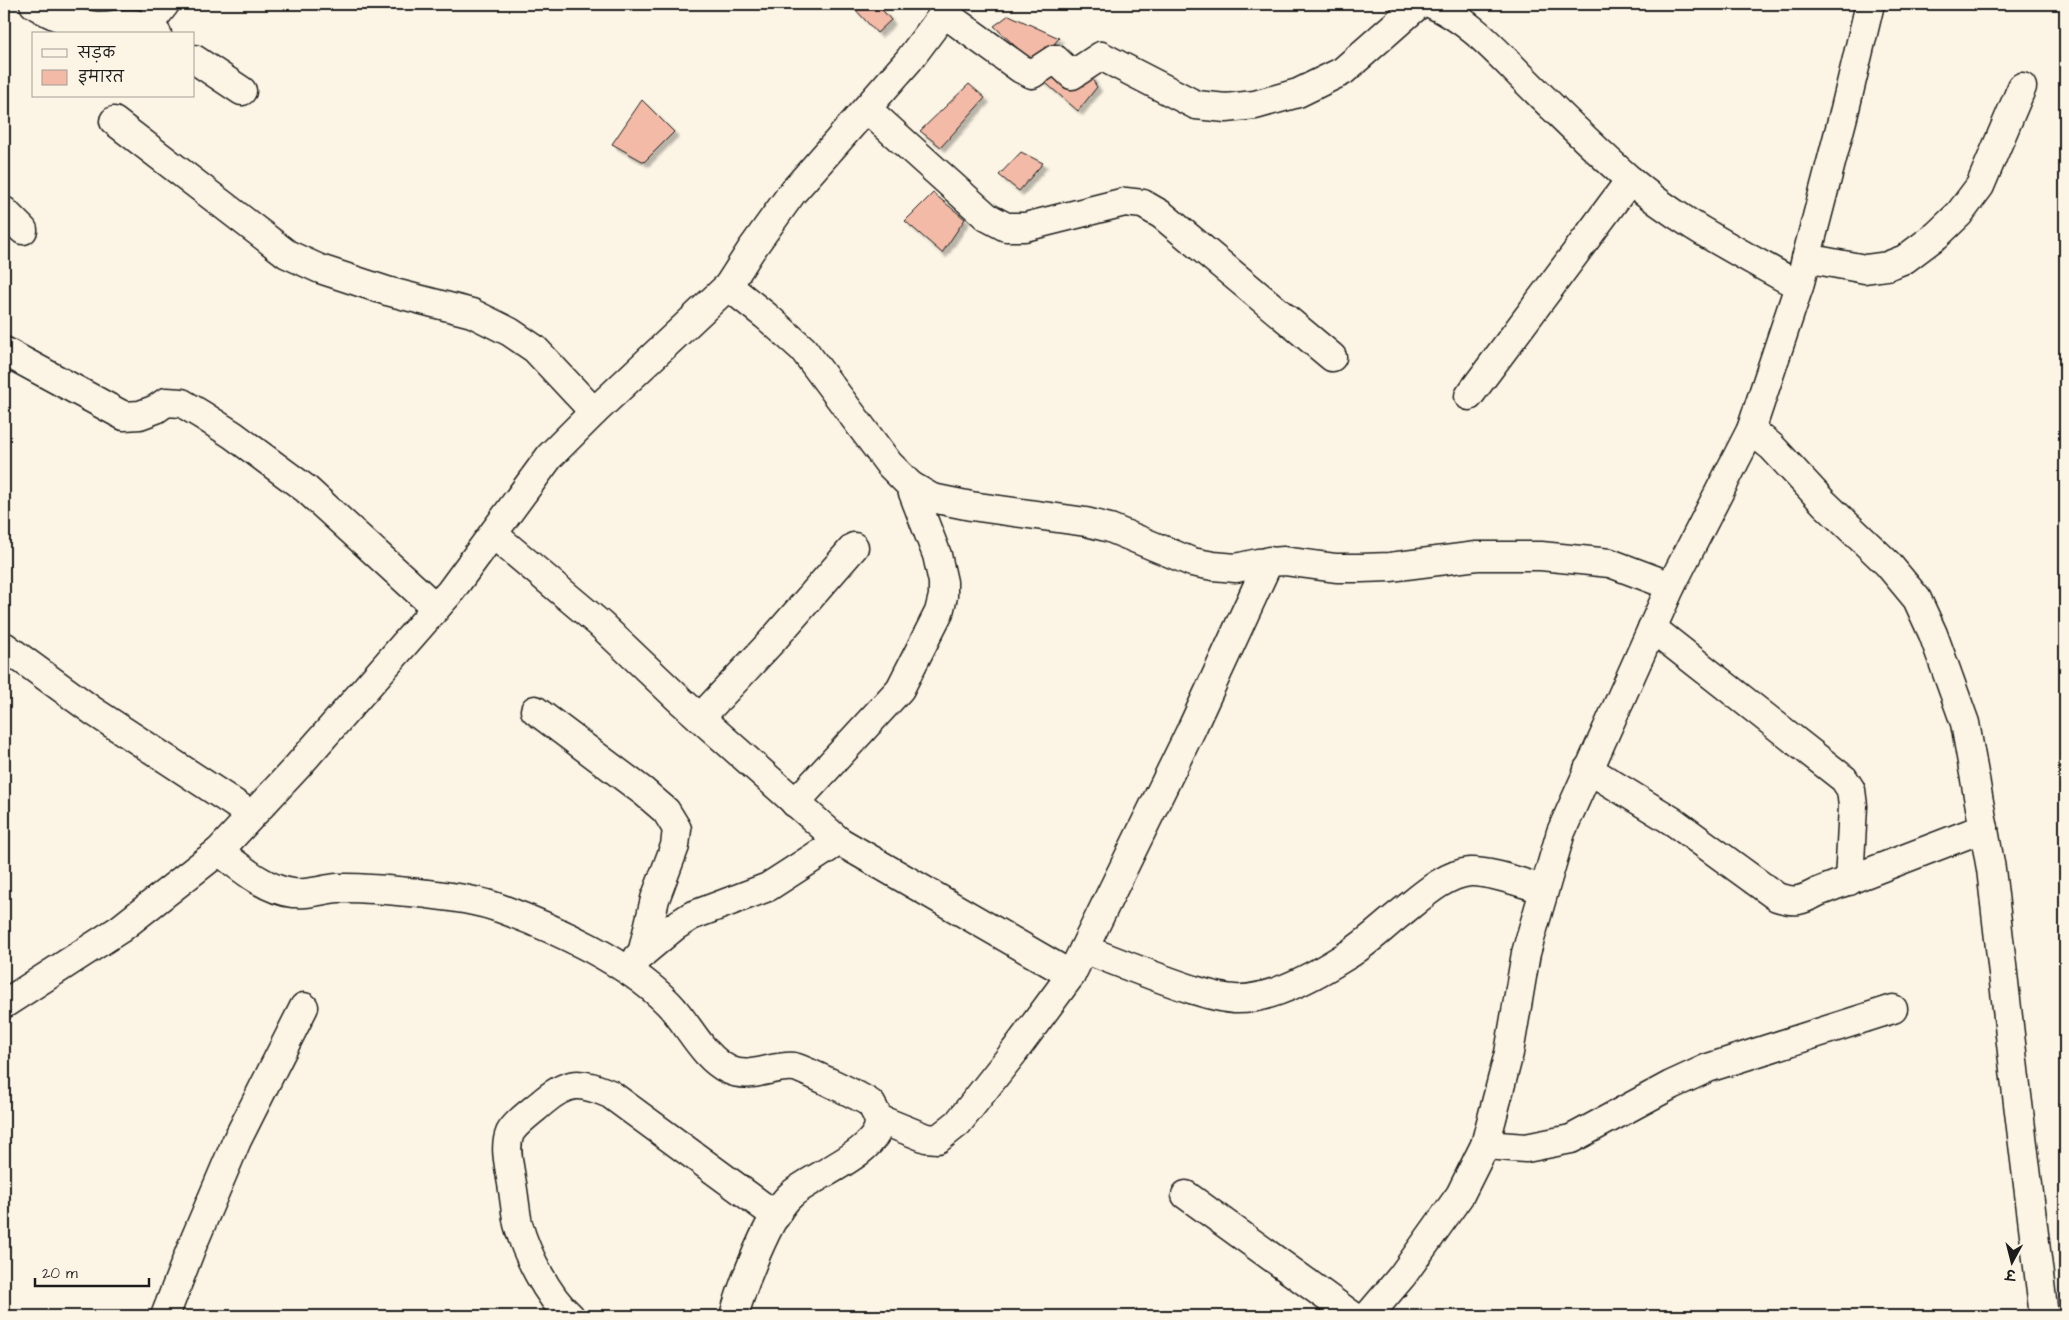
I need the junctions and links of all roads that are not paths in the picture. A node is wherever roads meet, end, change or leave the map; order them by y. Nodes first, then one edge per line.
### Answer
1 (34, 4) edge
2 (165, 4) edge
3 (1419, 4) edge
4 (1432, 4) edge
5 (1870, 4) edge
6 (948, 9) edge
7 (152, 30) edge
8 (195, 60) edge
9 (2022, 87) dead end
10 (242, 91) dead end
11 (867, 109) junction
12 (114, 121) dead end
13 (1630, 180) junction
14 (4, 211) edge
15 (23, 230) dead end
16 (1806, 258) junction
17 (728, 286) junction
18 (1799, 286) junction
19 (4, 351) edge
20 (1332, 357) dead end
21 (1469, 396) dead end
22 (594, 412) junction
23 (1751, 430) junction
24 (910, 485) junction
25 (493, 534) junction
26 (854, 547) dead end
27 (1269, 561) junction
28 (1671, 586) junction
29 (436, 608) junction
30 (1652, 628) junction
31 (4, 646) edge
32 (535, 710) dead end
33 (700, 718) junction
34 (1588, 769) junction
35 (795, 803) junction
36 (252, 815) junction
37 (1984, 828) junction
38 (839, 841) junction
39 (219, 851) junction
40 (1849, 881) junction
41 (1544, 889) junction
42 (1084, 949) junction
43 (634, 962) junction
44 (1071, 975) junction
45 (4, 1004) edge
46 (304, 1007) dead end
47 (1893, 1008) dead end
48 (879, 1119) junction
49 (1485, 1145) junction
50 (1186, 1195) dead end
51 (776, 1216) junction
52 (175, 1311) edge
53 (570, 1316) edge
54 (734, 1316) edge
55 (1353, 1316) edge
56 (1368, 1316) edge
57 (2044, 1316) edge

1 - 7 street
2 - 7 street
3 - 6 street
4 - 13 street
5 - 16 street
6 - 11 street
8 - 10 street
9 - 16 street
11 - 17 street
11 - 20 street
12 - 22 street
13 - 18 street
13 - 21 street
14 - 15 street
16 - 18 street
17 - 22 street
17 - 24 street
18 - 23 street
19 - 29 street
22 - 25 street
23 - 28 street
23 - 37 street
24 - 27 street
24 - 35 street
25 - 29 street
25 - 33 street
26 - 33 street
27 - 28 street
27 - 42 street
28 - 30 street
29 - 36 street
30 - 34 street
30 - 40 street
31 - 36 street
32 - 43 street
33 - 35 street
34 - 40 street
34 - 41 street
35 - 38 street
36 - 39 street
37 - 40 street
37 - 57 street
38 - 43 street
38 - 44 street
39 - 43 street
39 - 45 street
41 - 42 street
41 - 49 street
42 - 44 street
43 - 48 street
44 - 48 street
46 - 52 street
47 - 49 street
48 - 51 street
49 - 56 street
50 - 55 street
51 - 53 street
51 - 54 street

